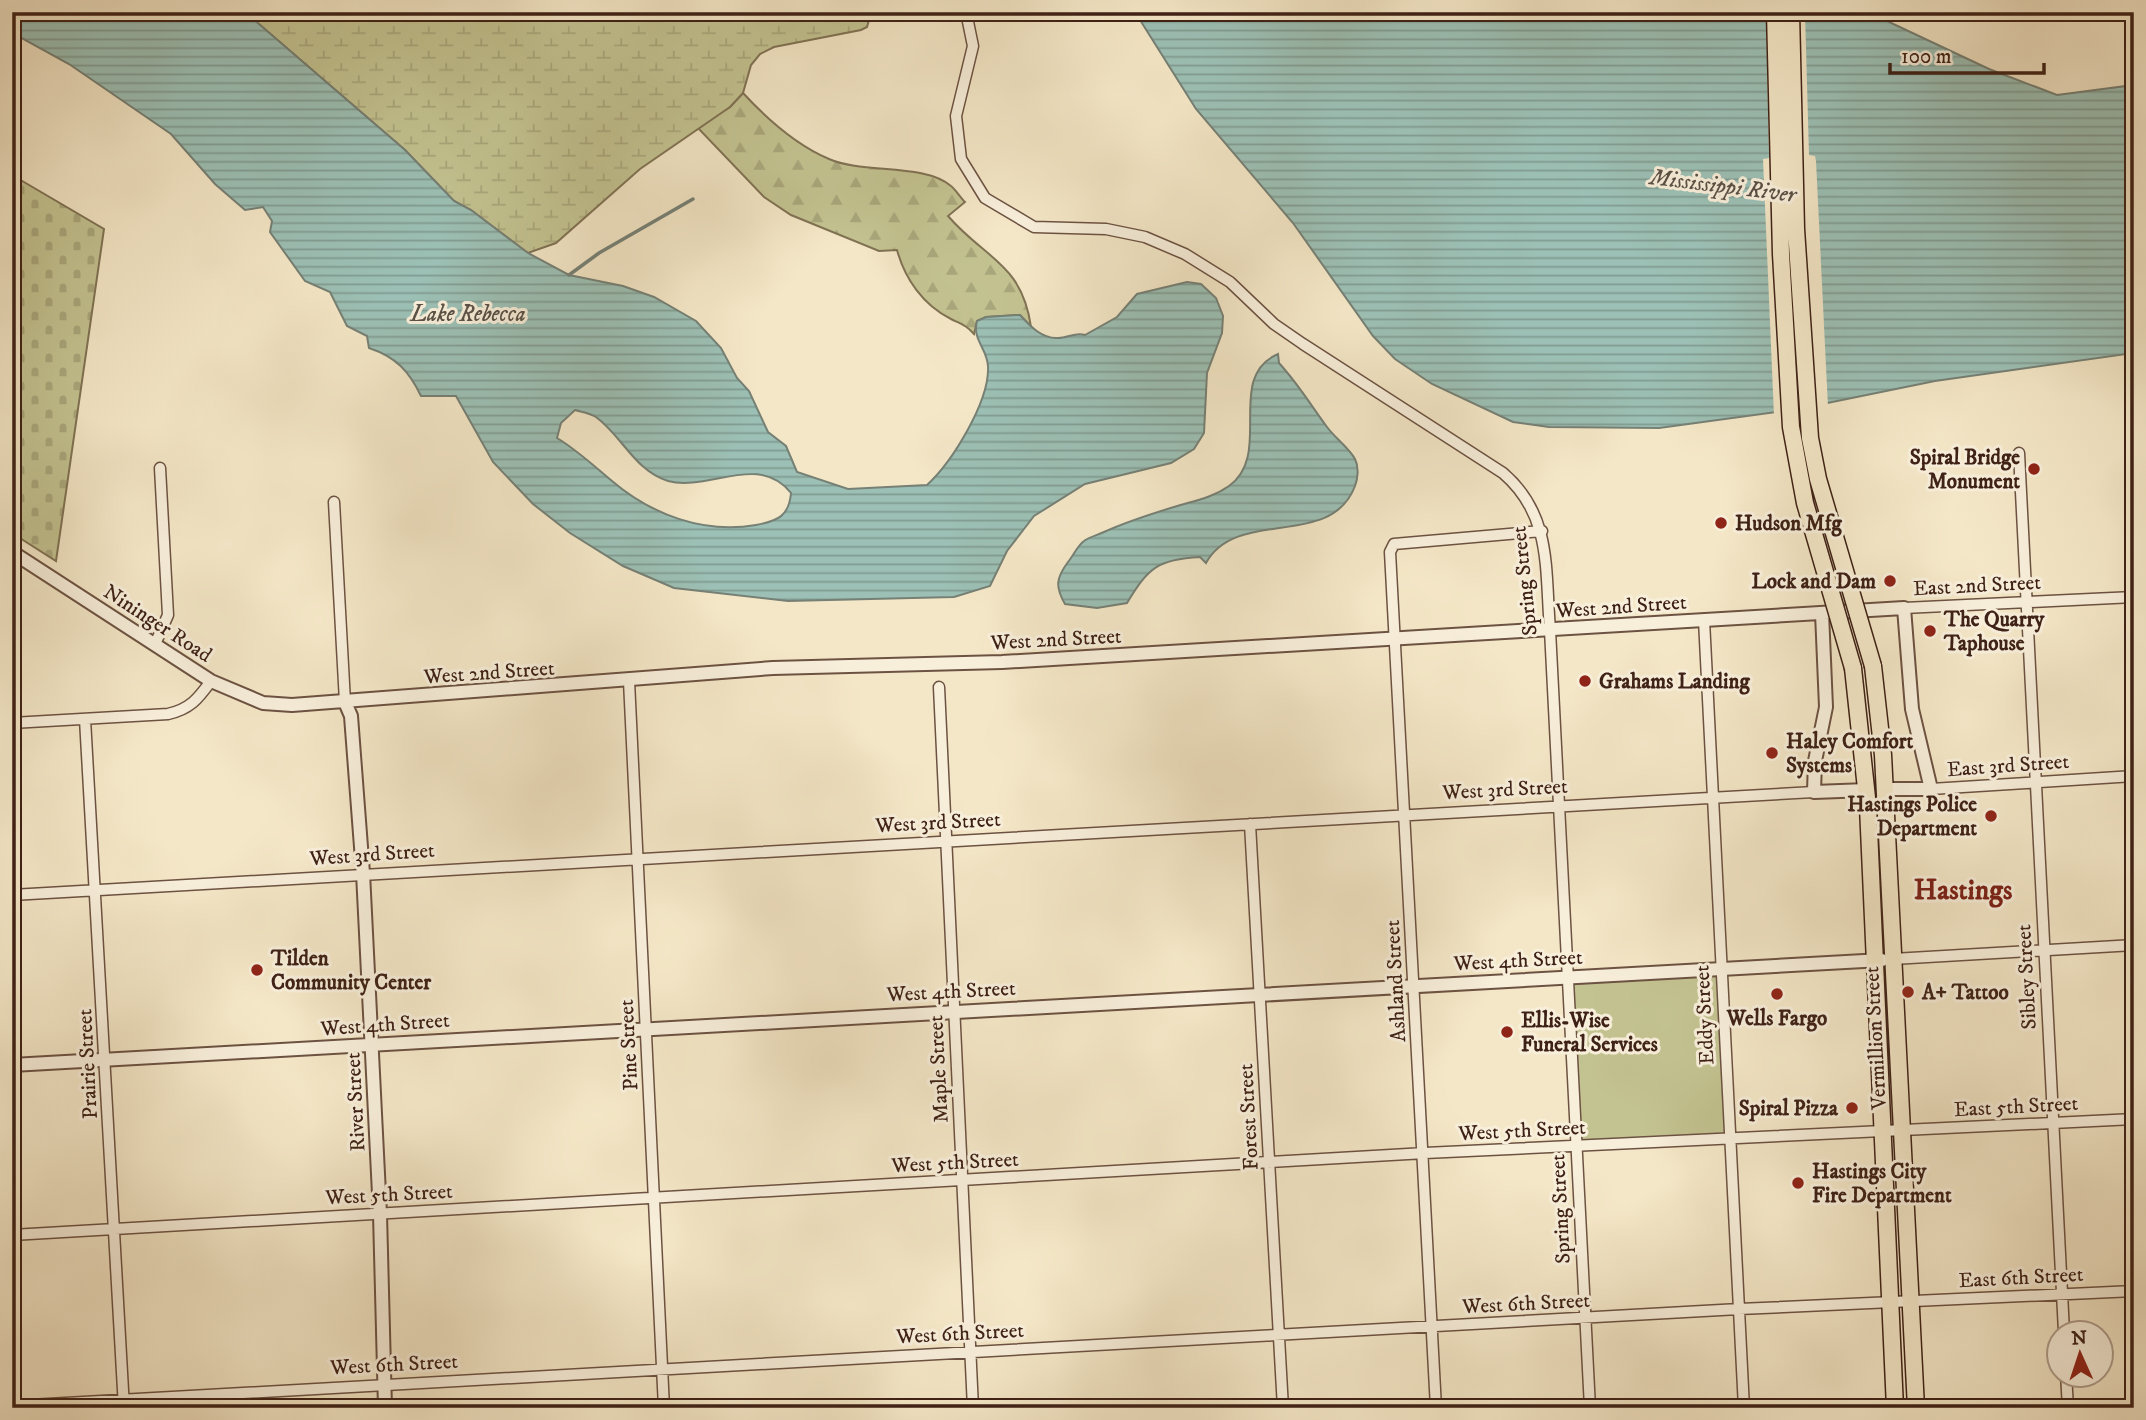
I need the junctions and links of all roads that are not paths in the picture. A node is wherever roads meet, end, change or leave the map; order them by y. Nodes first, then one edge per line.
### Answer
1 (966, 12) edge
2 (1775, 12) edge
3 (1791, 12) edge
4 (2019, 453) dead end
5 (160, 468) dead end
6 (334, 502) dead end
7 (1542, 531) junction
8 (12, 552) edge
9 (2134, 597) edge
10 (2025, 602) junction
11 (1904, 608) junction
12 (1822, 612) junction
13 (1704, 620) junction
14 (1550, 630) junction
15 (1394, 639) junction
16 (156, 642) junction
17 (211, 681) junction
18 (629, 681) junction
19 (939, 687) dead end
20 (345, 702) junction
21 (292, 705) joint
22 (85, 719) junction
23 (12, 723) edge
24 (2134, 776) edge
25 (2035, 782) junction
26 (1884, 789) junction
27 (1931, 789) junction
28 (1867, 790) junction
29 (1814, 792) junction
30 (1713, 798) junction
31 (1558, 806) junction
32 (1404, 814) junction
33 (1250, 824) junction
34 (947, 841) junction
35 (637, 858) junction
36 (363, 873) junction
37 (97, 890) junction
38 (12, 895) edge
39 (2134, 945) edge
40 (2044, 950) junction
41 (1892, 959) junction
42 (1874, 961) junction
43 (1720, 968) junction
44 (1567, 978) junction
45 (1415, 985) junction
46 (1260, 994) junction
47 (954, 1010) junction
48 (646, 1027) junction
49 (371, 1044) junction
50 (106, 1060) junction
51 (12, 1065) edge
52 (2134, 1119) edge
53 (2053, 1124) junction
54 (1901, 1131) junction
55 (1882, 1132) junction
56 (1729, 1139) junction
57 (1576, 1146) junction
58 (1425, 1153) junction
59 (1270, 1163) junction
60 (962, 1181) junction
61 (655, 1198) junction
62 (380, 1214) junction
63 (116, 1229) junction
64 (12, 1235) edge
65 (2134, 1291) edge
66 (2062, 1295) junction
67 (1911, 1301) junction
68 (1891, 1302) junction
69 (1739, 1309) junction
70 (2063, 1318) edge
71 (1584, 1319) junction
72 (1432, 1327) junction
73 (1279, 1335) junction
74 (971, 1352) junction
75 (662, 1368) junction
76 (384, 1384) junction
77 (2067, 1388) edge
78 (124, 1404) edge
79 (12, 1406) edge
80 (386, 1408) edge
81 (664, 1408) edge
82 (974, 1408) edge
83 (1283, 1408) edge
84 (1436, 1408) edge
85 (1590, 1408) edge
86 (1744, 1408) edge
87 (1895, 1408) edge
88 (1916, 1408) edge
89 (2068, 1408) edge

1 - 7 street, Spring Street
2 - 28 highway, Vermillion Street, bridge
3 - 26 highway, Vermillion Street, bridge
4 - 10 street, Sibley Street
5 - 16 street
6 - 20 street, River Street
7 - 14 street, Spring Street
7 - 15 street, Ashland Street
8 - 16 street, Nininger Road
9 - 10 street, East 2nd Street
10 - 11 street, East 2nd Street
10 - 25 street, Sibley Street
11 - 12 street, East 2nd Street
11 - 27 street
12 - 13 street, West 2nd Street
12 - 29 street
13 - 14 street, West 2nd Street
13 - 30 street, Eddy Street
14 - 15 street, West 2nd Street
14 - 31 street, Spring Street
15 - 18 street, West 2nd Street
15 - 32 street, Ashland Street
16 - 17 street, Nininger Road
17 - 21 street, Nininger Road
17 - 22 street
18 - 20 street, West 2nd Street
18 - 35 street, Pine Street
19 - 34 street, Maple Street
20 - 21 street, West 2nd Street
20 - 36 street, River Street
22 - 23 street
22 - 37 street, Prairie Street
24 - 25 street, East 3rd Street
25 - 27 street, East 3rd Street
25 - 40 street, Sibley Street
26 - 27 street, East 3rd Street
26 - 41 highway, Vermillion Street
28 - 29 street, West 3rd Street
28 - 42 highway, Vermillion Street
29 - 30 street, West 3rd Street
30 - 31 street, West 3rd Street
30 - 43 street, Eddy Street
31 - 32 street, West 3rd Street
31 - 44 street, Spring Street
32 - 33 street, West 3rd Street
32 - 45 street, Ashland Street
33 - 34 street, West 3rd Street
33 - 46 street, Forest Street
34 - 35 street, West 3rd Street
34 - 47 street, Maple Street
35 - 36 street, West 3rd Street
35 - 48 street, Pine Street
36 - 37 street, West 3rd Street
36 - 49 street, River Street
37 - 38 street, West 3rd Street
37 - 50 street, Prairie Street
39 - 40 street
40 - 41 street
40 - 53 street, Sibley Street
41 - 42 street, West 4th Street
41 - 54 highway, Vermillion Street
42 - 43 street, West 4th Street
42 - 55 highway, Vermillion Street
43 - 44 street, West 4th Street
43 - 56 street, Eddy Street
44 - 45 street, West 4th Street
44 - 57 street, Spring Street
45 - 46 street, West 4th Street
45 - 58 street, Ashland Street
46 - 47 street, West 4th Street
46 - 59 street, Forest Street
47 - 48 street, West 4th Street
47 - 60 street, Maple Street
48 - 49 street, West 4th Street
48 - 61 street, Pine Street
49 - 50 street, West 4th Street
49 - 62 street, River Street
50 - 51 street, West 4th Street
50 - 63 street, Prairie Street
52 - 53 street, East 5th Street
53 - 54 street, East 5th Street
53 - 66 street, Sibley Street
54 - 55 street, West 5th Street
54 - 67 highway, Vermillion Street
55 - 56 street, West 5th Street
55 - 68 highway, Vermillion Street
56 - 57 street, West 5th Street
56 - 69 street, Eddy Street
57 - 58 street, West 5th Street
57 - 71 street, Spring Street
58 - 59 street, West 5th Street
58 - 72 street, Ashland Street
59 - 60 street, West 5th Street
59 - 73 street, Forest Street
60 - 61 street, West 5th Street
60 - 74 street, Maple Street
61 - 62 street, West 5th Street
61 - 75 street, Pine Street
62 - 63 street, West 5th Street
62 - 76 street, River Street
63 - 64 street, West 5th Street
63 - 78 street, Prairie Street
65 - 66 street, East 6th Street
66 - 67 street, East 6th Street
66 - 70 street, Sibley Street
67 - 68 street, West 6th Street
67 - 88 highway, Vermillion Street
68 - 69 street, West 6th Street
68 - 87 highway, Vermillion Street
69 - 71 street, West 6th Street
69 - 86 street, Eddy Street
71 - 72 street, West 6th Street
71 - 85 street, Spring Street
72 - 73 street, West 6th Street
72 - 84 street, Ashland Street
73 - 74 street, West 6th Street
73 - 83 street, Forest Street
74 - 75 street, West 6th Street
74 - 82 street, Maple Street
75 - 76 street, West 6th Street
75 - 81 street, Pine Street
76 - 78 street, West 6th Street
76 - 80 street, River Street
77 - 89 street
78 - 79 street, West 6th Street

